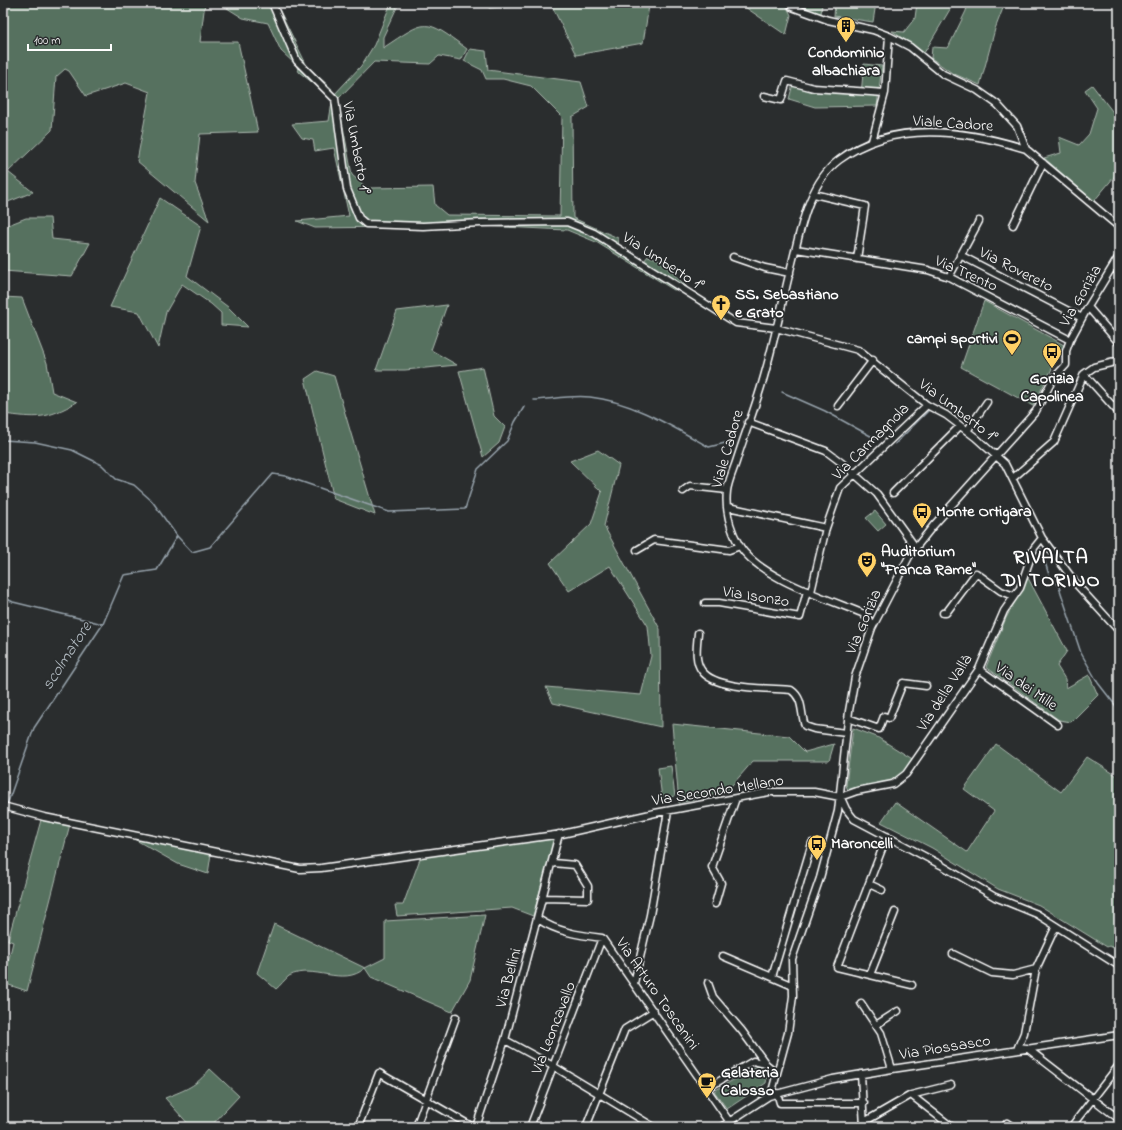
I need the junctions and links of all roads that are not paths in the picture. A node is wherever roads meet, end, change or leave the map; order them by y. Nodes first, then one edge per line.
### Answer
1 (272, 3) edge
2 (792, 7) dead end
3 (889, 36) junction
4 (885, 93) junction
5 (764, 96) dead end
6 (872, 141) junction
7 (1026, 149) junction
8 (1043, 163) junction
9 (814, 194) junction
10 (979, 221) dead end
11 (1013, 225) dead end
12 (1119, 227) edge
13 (796, 250) junction
14 (960, 256) junction
15 (1119, 256) edge
16 (733, 257) dead end
17 (856, 259) junction
18 (1114, 266) junction
19 (1119, 272) edge
20 (790, 273) junction
21 (949, 277) junction
22 (1088, 307) junction
23 (1082, 318) junction
24 (776, 328) junction
25 (1070, 340) junction
26 (1119, 343) edge
27 (873, 360) junction
28 (1119, 361) edge
29 (1084, 374) junction
30 (987, 402) dead end
31 (927, 405) junction
32 (838, 406) dead end
33 (1119, 413) edge
34 (748, 422) junction
35 (960, 426) junction
36 (967, 431) junction
37 (996, 455) junction
38 (854, 473) junction
39 (1013, 478) junction
40 (727, 490) junction
41 (683, 491) dead end
42 (893, 493) dead end
43 (728, 507) junction
44 (826, 528) junction
45 (1042, 538) junction
46 (740, 546) junction
47 (916, 548) junction
48 (637, 550) dead end
49 (809, 592) junction
50 (1014, 596) junction
51 (705, 603) dead end
52 (943, 613) dead end
53 (872, 628) junction
54 (1119, 631) edge
55 (698, 632) dead end
56 (979, 669) junction
57 (926, 686) dead end
58 (848, 718) junction
59 (1058, 725) dead end
60 (846, 733) junction
61 (840, 797) junction
62 (736, 798) junction
63 (6, 807) edge
64 (668, 811) junction
65 (560, 834) junction
66 (887, 836) junction
67 (828, 848) junction
68 (553, 863) junction
69 (869, 884) junction
70 (882, 890) dead end
71 (544, 898) junction
72 (715, 904) dead end
73 (896, 912) dead end
74 (538, 919) junction
75 (1056, 926) junction
76 (602, 938) junction
77 (953, 954) dead end
78 (723, 956) dead end
79 (1119, 966) edge
80 (1036, 969) junction
81 (870, 975) junction
82 (772, 977) junction
83 (634, 984) junction
84 (708, 984) dead end
85 (912, 985) dead end
86 (793, 986) junction
87 (861, 1003) dead end
88 (654, 1011) junction
89 (898, 1011) dead end
90 (456, 1017) dead end
91 (876, 1025) junction
92 (1119, 1035) edge
93 (505, 1040) junction
94 (1027, 1048) junction
95 (766, 1064) junction
96 (1119, 1065) edge
97 (553, 1066) junction
98 (892, 1069) junction
99 (776, 1072) junction
100 (861, 1074) junction
101 (951, 1085) dead end
102 (706, 1089) junction
103 (599, 1093) junction
104 (774, 1094) junction
105 (912, 1095) junction
106 (1092, 1098) junction
107 (426, 1101) junction
108 (864, 1103) junction
109 (1119, 1119) edge
110 (729, 1121) junction
111 (864, 1124) edge
112 (358, 1127) edge
113 (416, 1127) edge
114 (473, 1127) edge
115 (476, 1127) edge
116 (530, 1127) edge
117 (586, 1127) edge
118 (654, 1127) edge
119 (721, 1127) edge
120 (952, 1127) edge
121 (1004, 1127) edge
122 (1013, 1127) edge
123 (1071, 1127) edge

1 - 24 street, Via Umberto 1°
2 - 3 street
3 - 4 street
3 - 7 street
4 - 5 street
4 - 6 street
6 - 7 street, Viale Cadore
6 - 9 street, Viale Cadore
7 - 8 street
8 - 11 street
8 - 12 street
9 - 13 street, Viale Cadore
9 - 17 street
10 - 14 street
13 - 17 street, Via Trento
13 - 20 street, Viale Cadore
14 - 21 street
14 - 23 street, Via Rovereto
15 - 18 street, Via Gorizia
16 - 20 street
17 - 21 street, Via Trento
18 - 19 street
18 - 22 street, Via Gorizia
20 - 24 street, Viale Cadore
21 - 25 street, Via Trento
22 - 23 street, Via Gorizia
22 - 26 street
23 - 25 street, Via Gorizia
24 - 27 street, Via Umberto 1°
24 - 34 street, Viale Cadore
25 - 37 street, Via Gorizia
27 - 31 street, Via Umberto 1°
27 - 32 street
28 - 29 street
29 - 33 street
29 - 39 street
30 - 36 street
31 - 35 street, Via Umberto 1°
31 - 38 street, Via Carmagnola
34 - 38 street
34 - 40 street, Viale Cadore
35 - 36 street, Via Umberto 1°
35 - 42 street
36 - 37 street, Via Umberto 1°
37 - 39 street, Via Umberto 1°
37 - 47 street, Via Gorizia
38 - 44 street, Via Carmagnola
38 - 47 street
39 - 45 street, Via Umberto 1°
40 - 41 street
40 - 43 street, Viale Cadore
43 - 44 street
43 - 46 street, Viale Cadore
44 - 49 street, Via Carmagnola
45 - 50 street, Via della Vallà
45 - 54 street, Via Umberto 1°
46 - 48 street
46 - 49 street, Viale Cadore
47 - 53 street, Via Gorizia
49 - 51 street, Via Isonzo
49 - 53 street, Viale Cadore
50 - 52 street
50 - 56 street, Via della Vallà
53 - 58 street, Via Gorizia
55 - 60 street
56 - 59 street, Via dei Mille
56 - 61 street, Via della Vallà
57 - 58 street
58 - 60 street, Via Gorizia
60 - 61 street, Via Gorizia
61 - 62 street, Via Secondo Mellano
61 - 66 street
61 - 67 street, Via Gorizia
62 - 64 street, Via Secondo Mellano
62 - 72 street
63 - 65 street, Via Secondo Mellano
64 - 65 street, Via Secondo Mellano
64 - 83 street
65 - 68 street, Via Bellini
66 - 69 street
66 - 75 street
67 - 82 street
67 - 86 street, Via Gorizia
68 - 71 street, Via Bellini
68 - 71 street
69 - 70 street
69 - 81 street
71 - 74 street, Via Bellini
73 - 81 street
74 - 76 street, Via Arturo Toscanini
74 - 93 street, Via Bellini
75 - 79 street
75 - 80 street
76 - 83 street, Via Arturo Toscanini
76 - 97 street, Via Leoncavallo
77 - 80 street
78 - 82 street
80 - 94 street
81 - 85 street
82 - 86 street
83 - 88 street, Via Arturo Toscanini
84 - 95 street
86 - 99 street, Via Gorizia
87 - 91 street
88 - 102 street, Via Arturo Toscanini
88 - 103 street
89 - 91 street
90 - 107 street
91 - 98 street
92 - 94 street, Via Piossasco
93 - 97 street
93 - 115 street, Via Bellini
94 - 98 street, Via Piossasco
94 - 106 street
95 - 99 street
95 - 102 street
96 - 106 street
97 - 103 street
97 - 116 street, Via Leoncavallo
98 - 100 street, Via Piossasco
99 - 104 street, Via Gorizia
100 - 104 street, Via Piossasco
100 - 108 street
101 - 105 street
102 - 110 street, Via Arturo Toscanini
103 - 117 street
103 - 118 street
104 - 108 street
104 - 110 street, Via Piossasco
105 - 111 street
105 - 120 street
106 - 109 street
106 - 123 street
107 - 112 street
107 - 113 street
107 - 114 street
108 - 111 street
110 - 119 street, Via Piossasco
121 - 122 street

